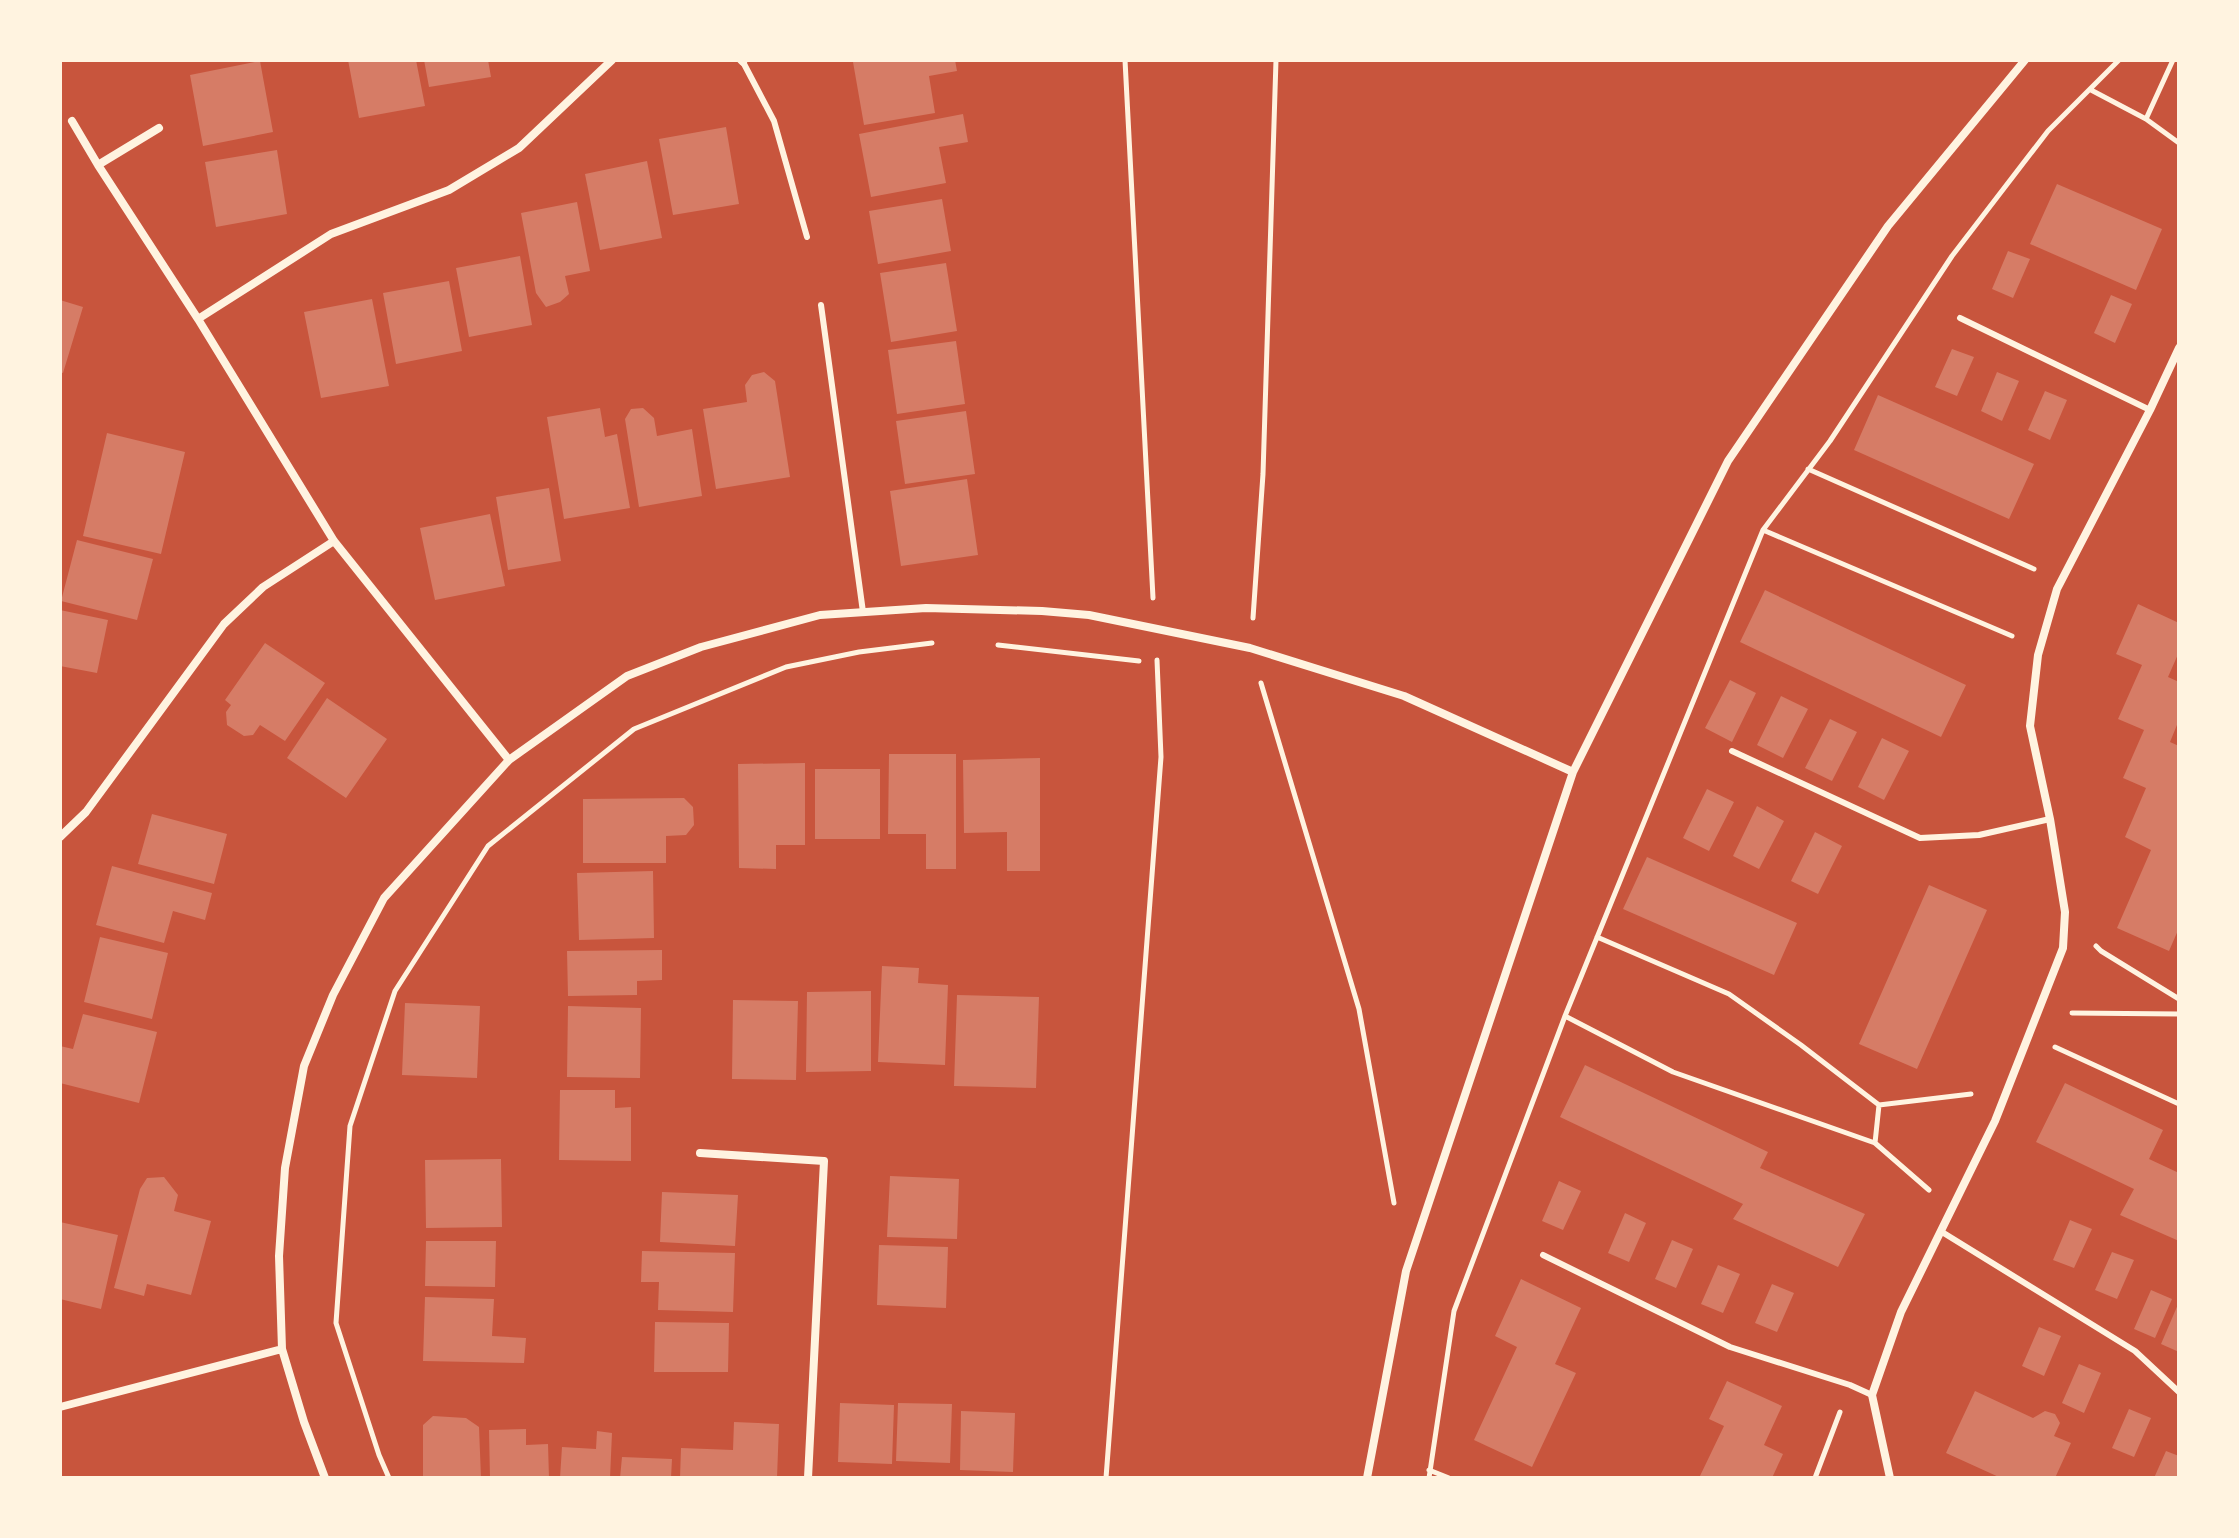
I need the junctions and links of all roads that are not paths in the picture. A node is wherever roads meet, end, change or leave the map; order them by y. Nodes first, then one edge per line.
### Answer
1 (612, 60) edge
2 (2025, 60) edge
3 (742, 61) edge
4 (72, 121) dead end
5 (159, 128) dead end
6 (98, 165) junction
7 (807, 237) dead end
8 (821, 305) dead end
9 (1960, 318) dead end
10 (198, 319) junction
11 (2179, 348) edge
12 (2150, 410) junction
13 (334, 541) junction
14 (863, 612) junction
15 (1732, 751) dead end
16 (509, 760) junction
17 (1573, 772) junction
18 (2050, 819) junction
19 (60, 837) edge
20 (700, 1153) dead end
21 (1942, 1232) junction
22 (1543, 1255) dead end
23 (282, 1349) junction
24 (2179, 1392) edge
25 (1872, 1395) junction
26 (60, 1407) edge
27 (325, 1478) edge
28 (808, 1478) edge
29 (1367, 1478) edge
30 (1890, 1478) edge

1 - 10 street
2 - 17 street
3 - 7 lane
4 - 6 street
5 - 6 street
6 - 10 street
8 - 14 lane
9 - 12 lane
10 - 13 street
11 - 12 street
12 - 18 street
13 - 16 street
13 - 19 street
14 - 16 street
14 - 17 street
15 - 18 lane
16 - 23 street
17 - 29 street
18 - 21 street
20 - 28 street
21 - 24 lane
21 - 25 street
22 - 25 lane
23 - 26 street
23 - 27 street
25 - 30 street

